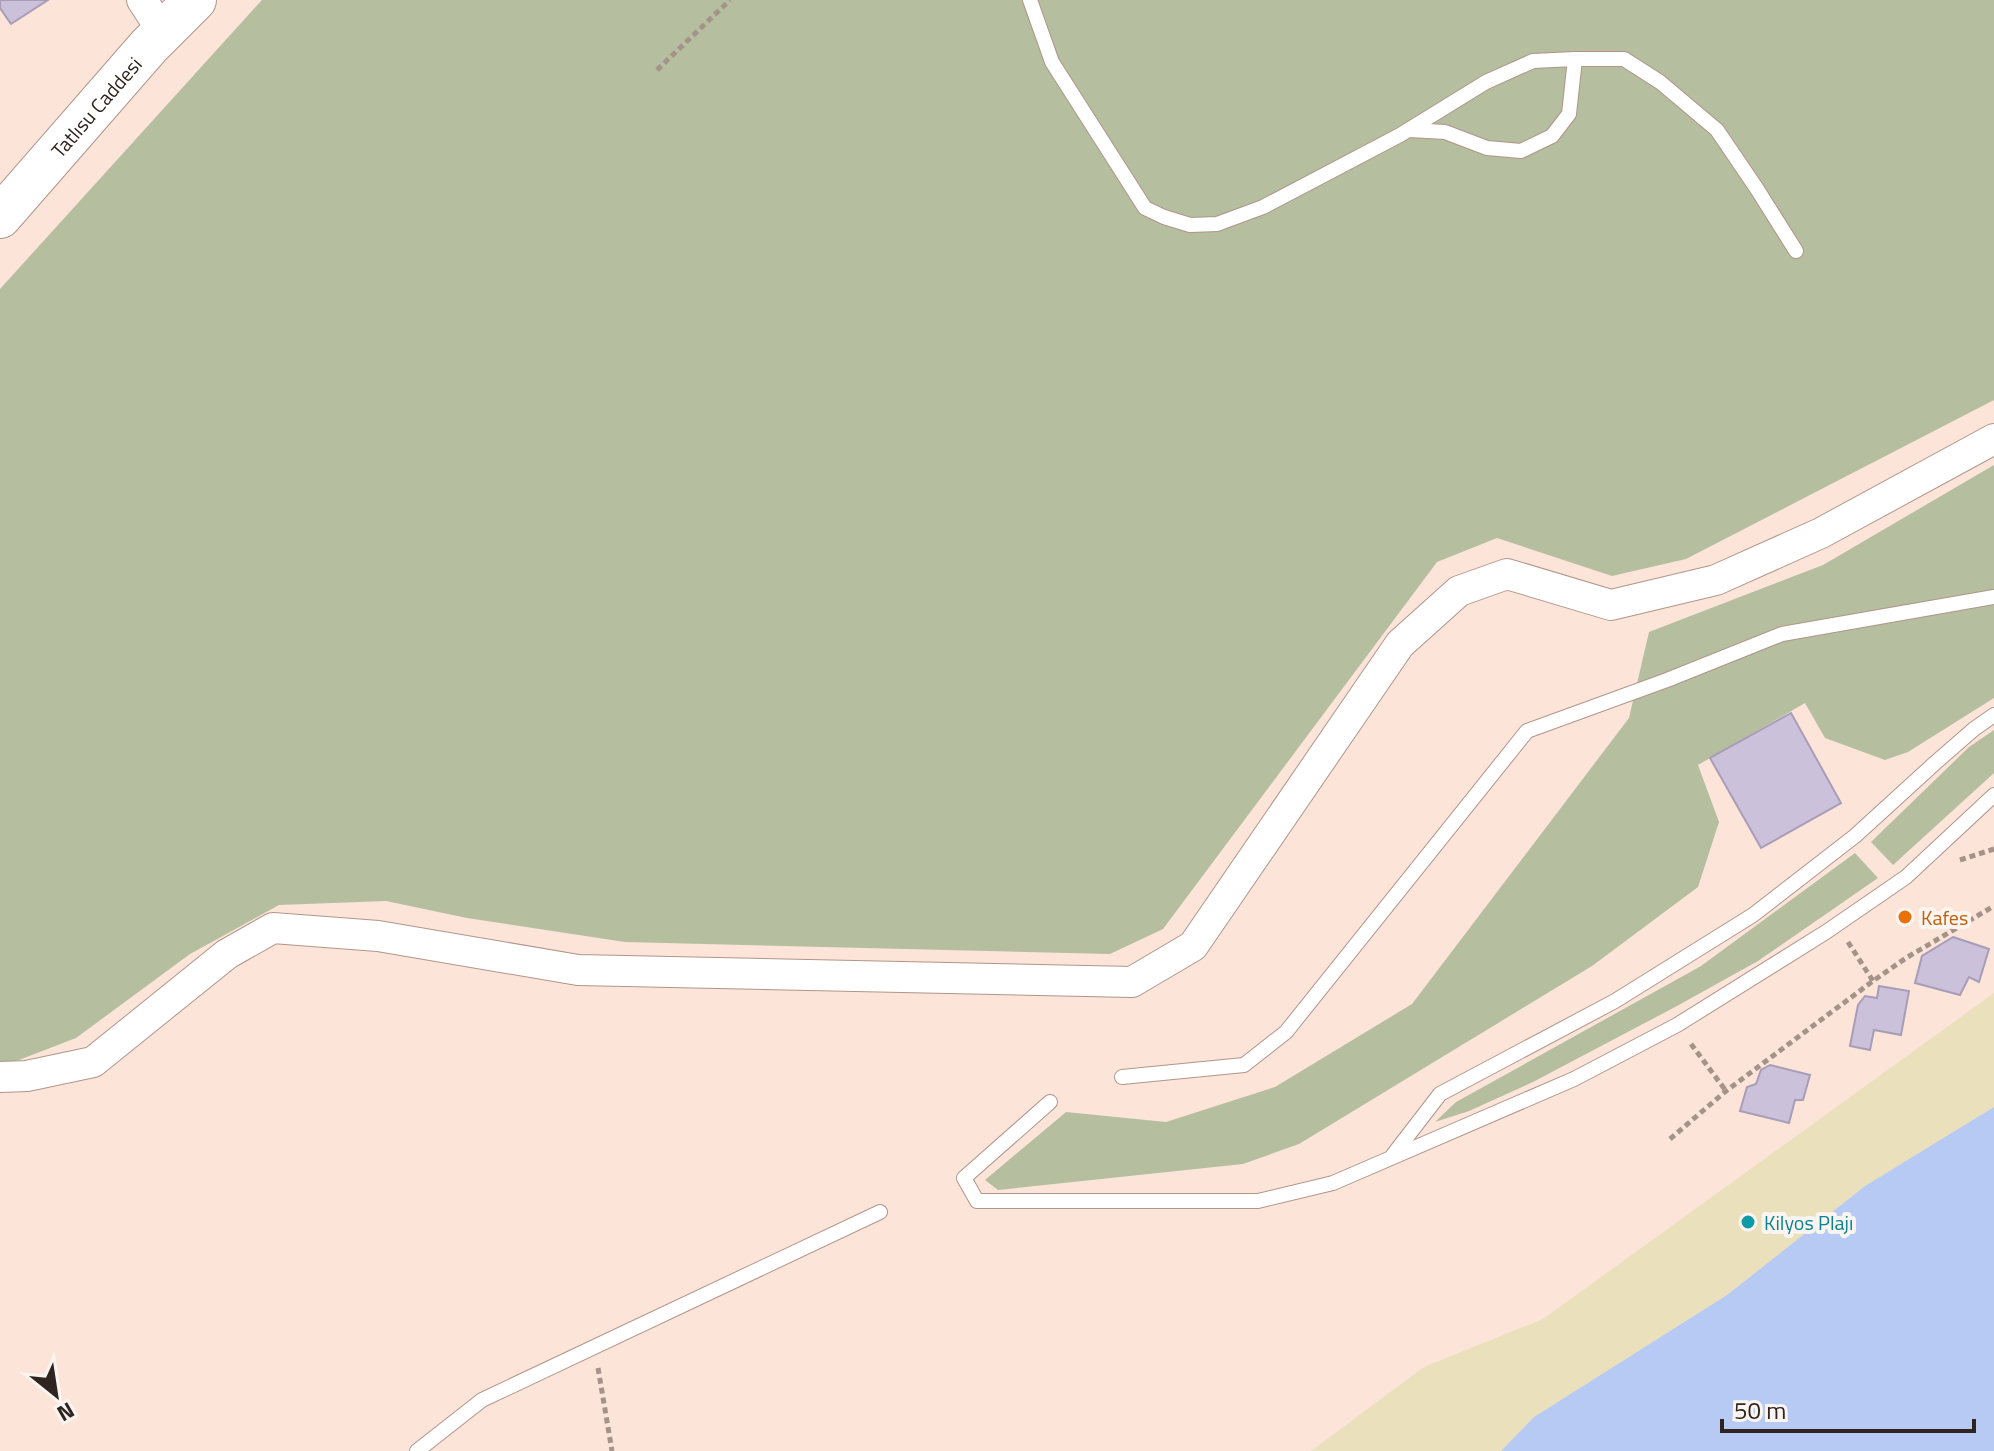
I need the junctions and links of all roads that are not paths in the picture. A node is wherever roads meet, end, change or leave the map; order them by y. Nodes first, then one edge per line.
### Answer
1 (195, 0) edge
2 (1030, 0) edge
3 (153, 16) edge
4 (1575, 59) junction
5 (1410, 130) junction
6 (0, 217) edge
7 (1796, 251) dead end
8 (1994, 439) edge
9 (1994, 597) edge
10 (1994, 715) edge
11 (1994, 795) edge
12 (0, 1077) edge
13 (1122, 1077) dead end
14 (1050, 1102) dead end
15 (1390, 1158) junction
16 (880, 1212) dead end
17 (417, 1451) edge

1 - 3 main road, Tatlısu Caddesi
2 - 5 lane
3 - 6 main road, Tatlısu Caddesi
4 - 5 lane
4 - 5 lane
4 - 7 lane
8 - 12 street
9 - 13 lane
10 - 15 lane
11 - 15 lane
14 - 15 lane
16 - 17 lane

